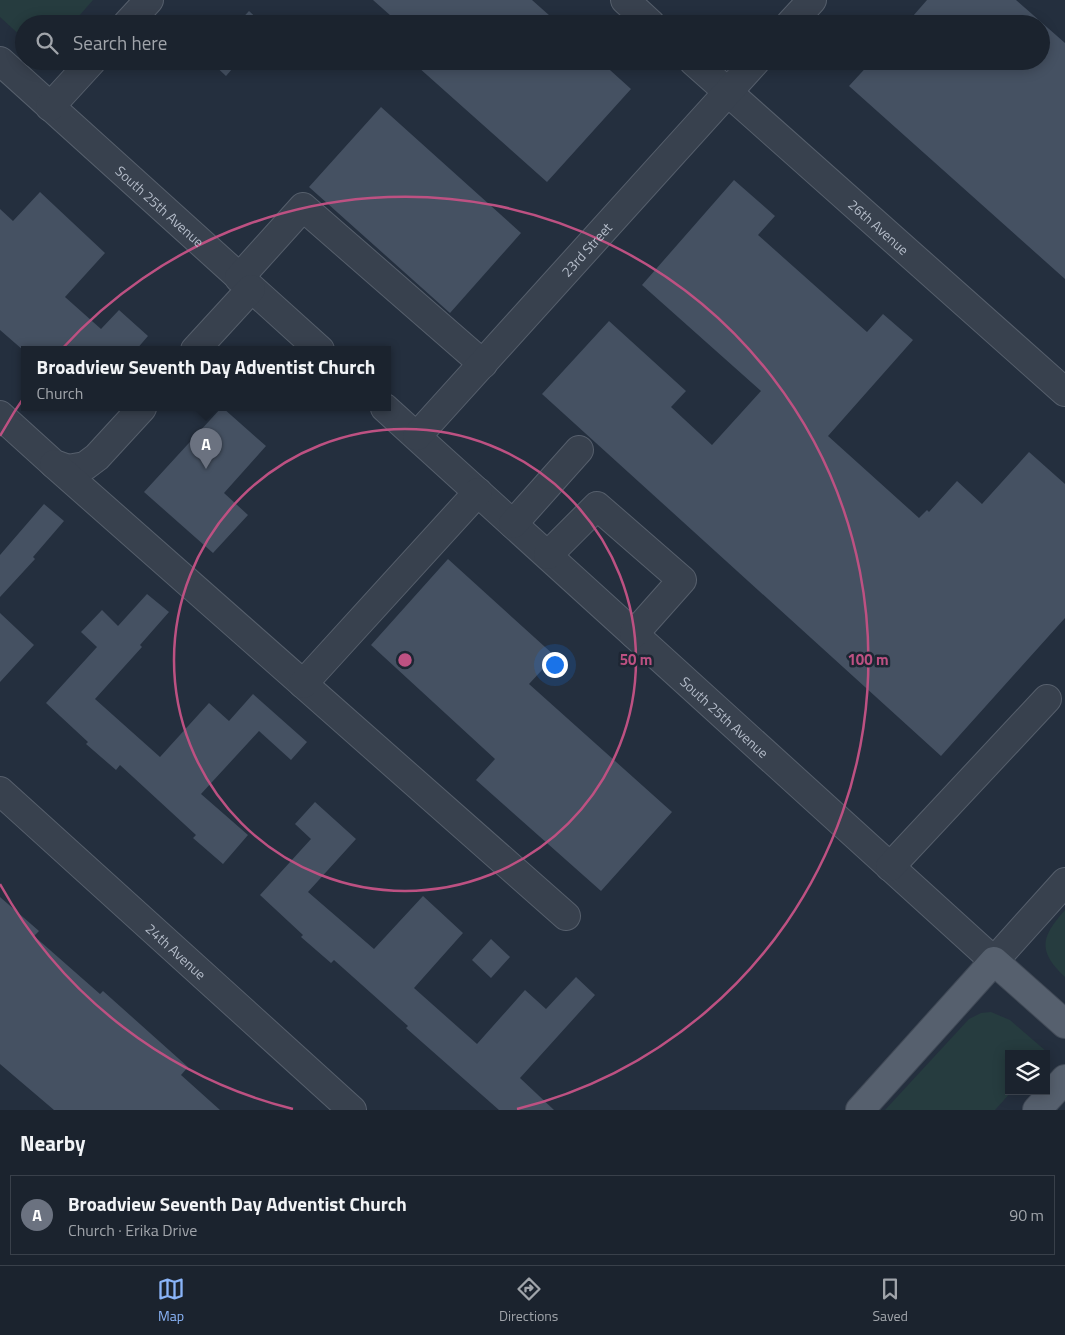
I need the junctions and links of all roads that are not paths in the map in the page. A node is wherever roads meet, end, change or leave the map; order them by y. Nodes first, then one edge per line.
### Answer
1 (149, 0) edge
2 (625, 0) edge
3 (812, 0) edge
4 (135, 15) edge
5 (642, 15) edge
6 (798, 15) edge
7 (0, 61) edge
8 (84, 70) edge
9 (703, 70) edge
10 (748, 70) edge
11 (728, 92) junction
12 (50, 107) junction
13 (245, 284) junction
14 (198, 346) edge
15 (315, 346) edge
16 (483, 364) junction
17 (1065, 392) edge
18 (139, 411) edge
19 (388, 411) edge
20 (0, 415) edge
21 (417, 436) junction
22 (579, 450) dead end
23 (61, 466) junction
24 (478, 492) junction
25 (513, 524) junction
26 (548, 555) junction
27 (634, 634) junction
28 (303, 684) junction
29 (1047, 700) dead end
30 (0, 791) edge
31 (890, 867) junction
32 (1065, 882) edge
33 (566, 916) dead end
34 (994, 961) junction
35 (1065, 1024) edge
36 (1065, 1079) edge
37 (352, 1110) edge
38 (860, 1110) edge
39 (1037, 1110) edge

1 - 4 street
2 - 5 street
3 - 6 street
7 - 12 street, South 25th Avenue
8 - 12 street
9 - 11 street, 26th Avenue
10 - 11 street, 23rd Street
11 - 16 street, 23rd Street
11 - 17 street, 26th Avenue
12 - 13 street, South 25th Avenue
13 - 14 street
13 - 15 street, South 25th Avenue
13 - 16 street
16 - 21 street, 23rd Street
18 - 23 street
19 - 21 street, South 25th Avenue
20 - 23 street
21 - 24 street, South 25th Avenue
22 - 25 street
23 - 28 street
24 - 25 street, South 25th Avenue
24 - 28 street
25 - 26 street, South 25th Avenue
26 - 27 street, South 25th Avenue
26 - 27 street
27 - 31 street, South 25th Avenue
28 - 33 street
29 - 31 street
30 - 37 street, 24th Avenue
31 - 34 street, South 25th Avenue
32 - 34 street
34 - 35 main road, South 25th Avenue
34 - 38 main road
36 - 39 main road

